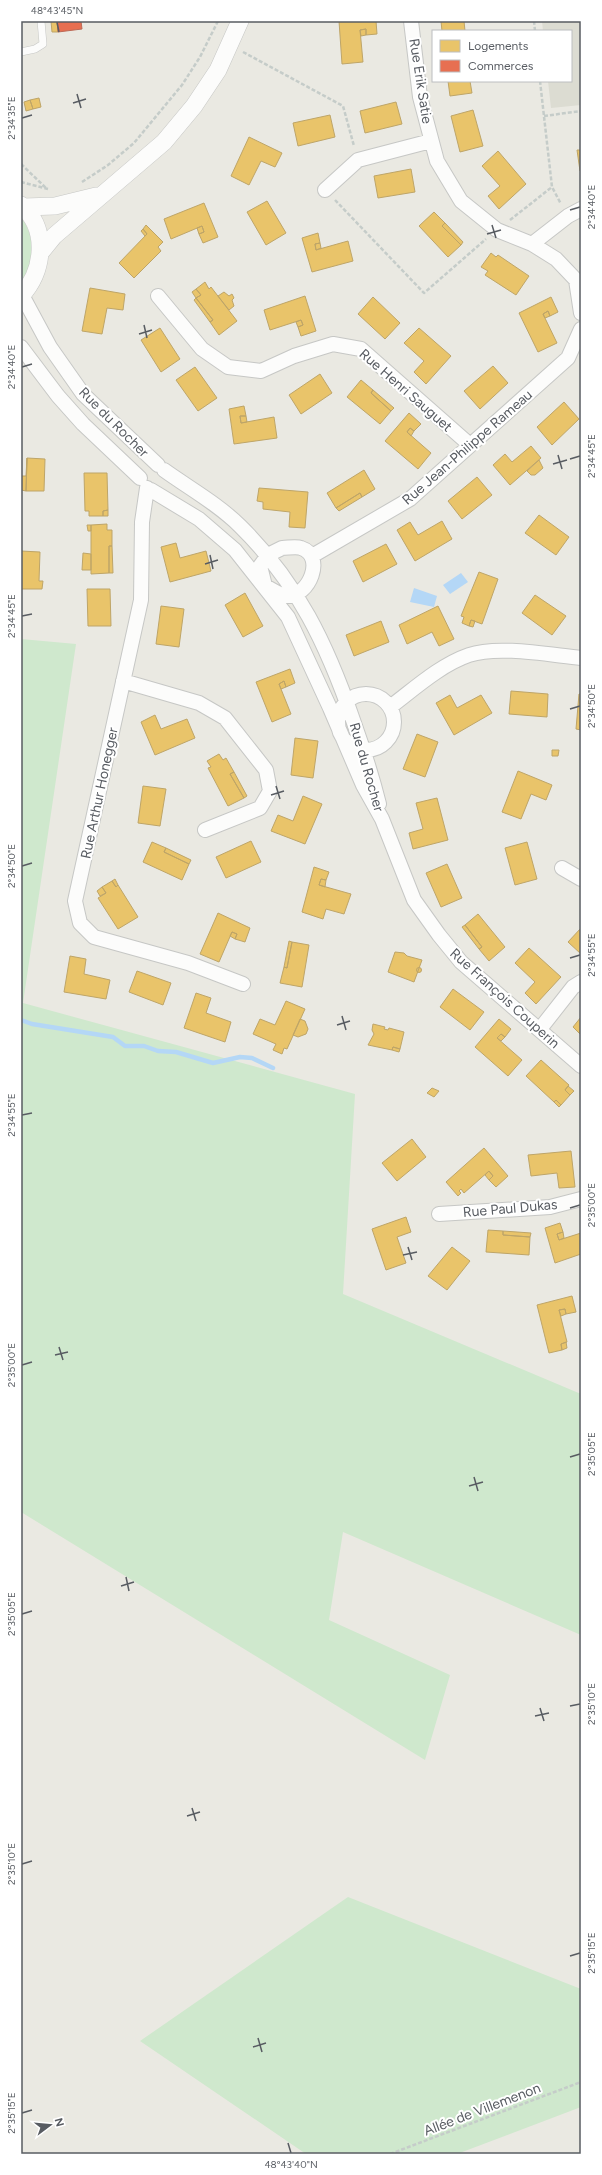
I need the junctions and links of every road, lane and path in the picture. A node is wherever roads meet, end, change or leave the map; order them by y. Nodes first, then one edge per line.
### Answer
1 (41, 21) edge
2 (218, 21) edge
3 (240, 21) edge
4 (411, 21) edge
5 (211, 37) junction
6 (230, 45) junction
7 (21, 52) edge
8 (540, 82) edge
9 (581, 111) edge
10 (544, 116) junction
11 (431, 141) junction
12 (358, 160) junction
13 (21, 182) edge
14 (76, 184) dead end
15 (552, 187) junction
16 (52, 188) dead end
17 (325, 190) joint
18 (102, 194) junction
19 (22, 206) edge
20 (581, 210) edge
21 (568, 216) junction
22 (496, 230) junction
23 (532, 244) junction
24 (41, 252) junction
25 (578, 278) edge
26 (21, 295) edge
27 (158, 296) dead end
28 (581, 313) edge
29 (581, 329) edge
30 (21, 347) edge
31 (470, 446) junction
32 (161, 468) junction
33 (146, 485) junction
34 (268, 555) junction
35 (312, 556) junction
36 (265, 586) junction
37 (298, 595) junction
38 (581, 658) edge
39 (123, 681) junction
40 (347, 701) junction
41 (390, 707) junction
42 (340, 733) junction
43 (364, 751) junction
44 (382, 818) junction
45 (205, 830) dead end
46 (562, 868) dead end
47 (581, 879) edge
48 (581, 982) edge
49 (243, 984) dead end
50 (540, 1029) junction
51 (581, 1066) edge
52 (581, 1199) edge
53 (439, 1214) dead end
54 (581, 2082) edge
55 (390, 2154) edge

1 - 7 lane
2 - 5 path
3 - 6 street
4 - 11 street, Rue Erik Satie
5 - 6 path
5 - 14 path
6 - 12 path
6 - 18 street
8 - 10 path
9 - 10 path
10 - 15 path
11 - 12 street, Rue Erik Satie
11 - 22 street, Rue Erik Satie
12 - 17 street, Rue Erik Satie
13 - 16 path
15 - 21 path
15 - 22 path
17 - 22 path
18 - 19 street
18 - 24 street
19 - 24 street
20 - 21 street
21 - 23 street
22 - 23 street, Rue Erik Satie
23 - 25 street
24 - 26 street
25 - 28 street
26 - 32 street, Rue du Rocher
27 - 31 street, Rue Henri Sauguet
29 - 31 street, Rue Jean-Philippe Rameau
30 - 33 street, Rue du Rocher
31 - 35 street, Rue Jean-Philippe Rameau
32 - 33 street
32 - 33 street
32 - 34 street, Rue du Rocher
33 - 36 street, Rue du Rocher
33 - 39 street, Rue Arthur Honegger
34 - 35 street
34 - 36 street
34 - 37 street, Rue du Rocher
35 - 37 street
36 - 37 street
36 - 42 street, Rue du Rocher
37 - 40 street, Rue du Rocher
38 - 41 street
39 - 45 street
39 - 49 street, Rue Arthur Honegger
40 - 41 street
40 - 42 street
40 - 43 street, Rue du Rocher
41 - 43 street
42 - 43 street
42 - 44 street, Rue du Rocher
43 - 44 street, Rue du Rocher
44 - 50 street, Rue François Couperin
46 - 47 street
48 - 50 street
50 - 51 street, Rue François Couperin
52 - 53 street, Rue Paul Dukas
54 - 55 path, Allée de Villemenon

